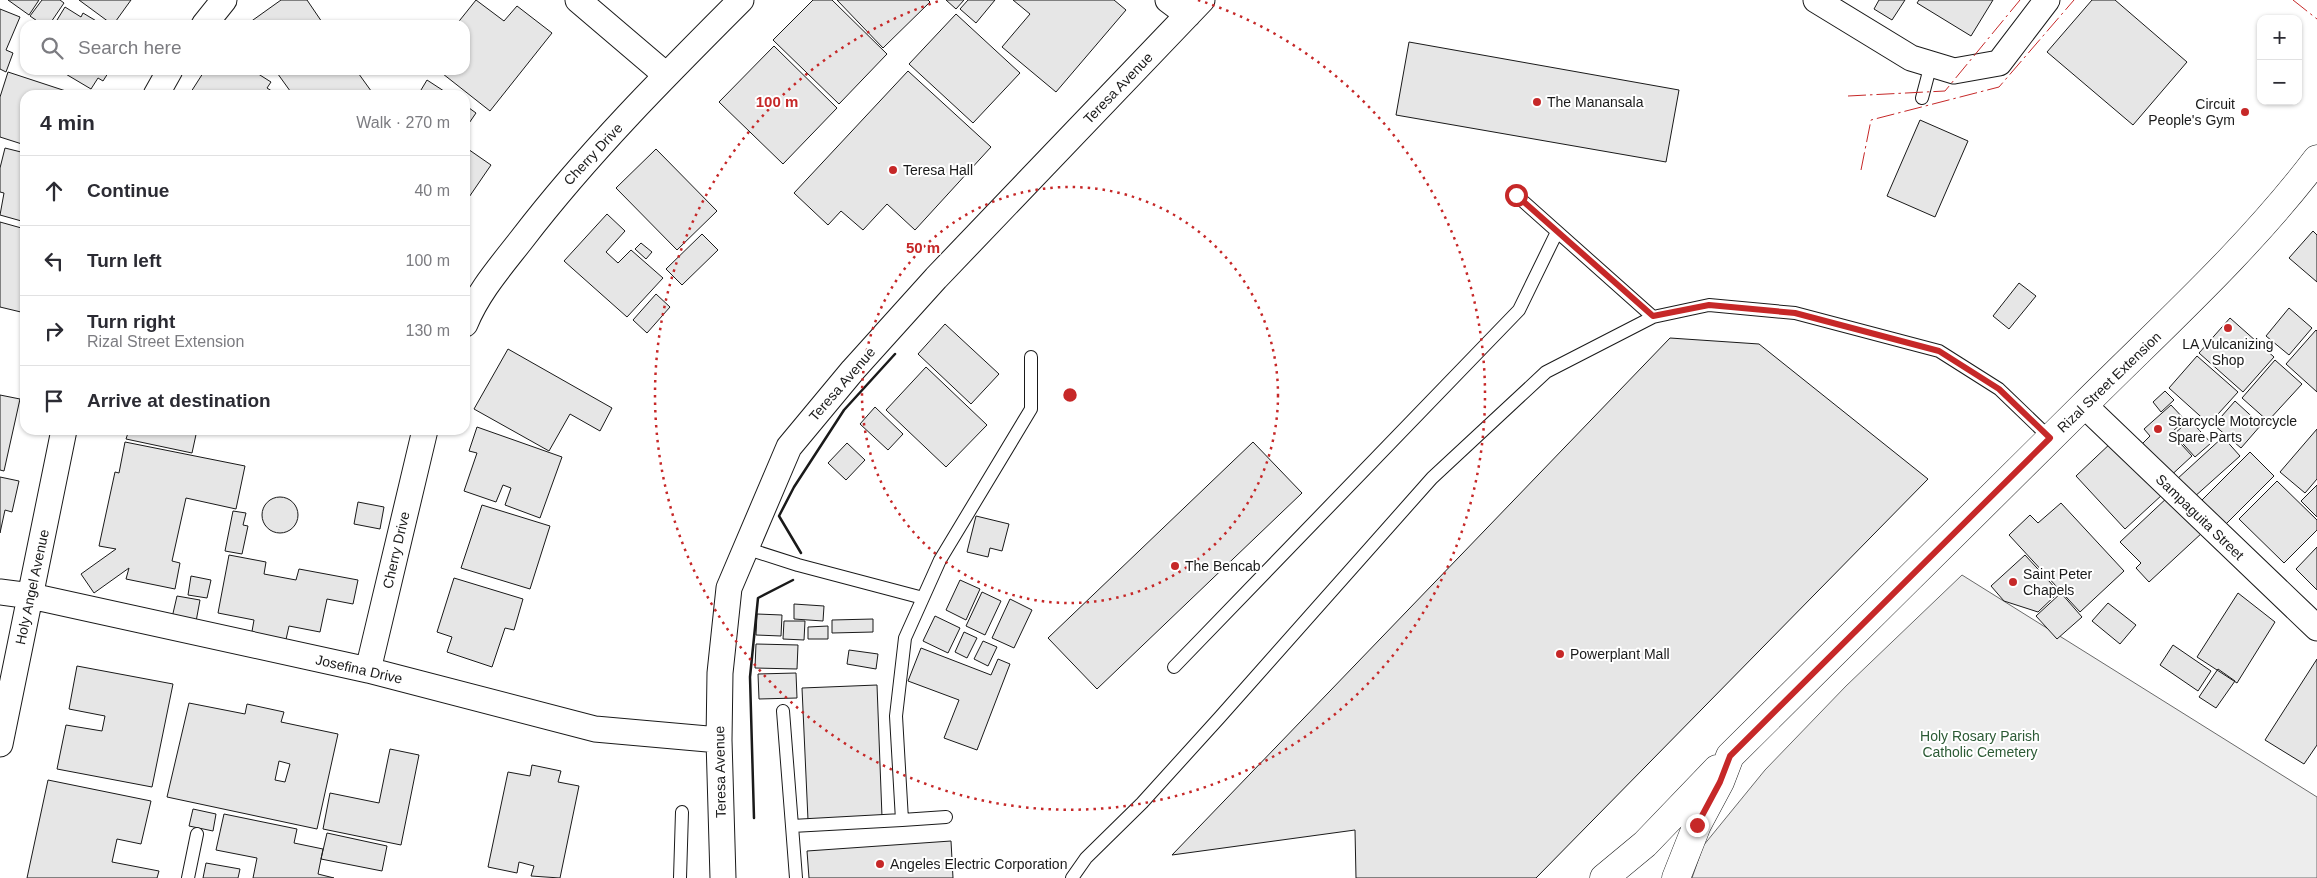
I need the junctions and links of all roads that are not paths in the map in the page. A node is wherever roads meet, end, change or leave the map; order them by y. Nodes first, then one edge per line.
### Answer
1 (224, 0) edge
2 (578, 0) edge
3 (741, 0) edge
4 (1168, 0) edge
5 (1816, 0) edge
6 (2047, 0) edge
7 (1195, 8) edge
8 (208, 20) edge
9 (1931, 64) junction
10 (167, 75) edge
11 (666, 75) junction
12 (159, 90) edge
13 (1922, 98) dead end
14 (2317, 159) edge
15 (1516, 195) dead end
16 (1557, 232) junction
17 (470, 314) edge
18 (1653, 316) junction
19 (1031, 357) dead end
20 (2084, 405) junction
21 (63, 435) edge
22 (424, 435) edge
23 (2050, 438) junction
24 (745, 548) junction
25 (0, 592) edge
26 (31, 596) junction
27 (923, 598) junction
28 (2317, 628) edge
29 (1174, 667) dead end
30 (368, 670) junction
31 (783, 711) dead end
32 (719, 740) junction
33 (0, 744) edge
34 (1730, 756) junction
35 (682, 812) dead end
36 (946, 817) dead end
37 (902, 820) junction
38 (792, 826) junction
39 (197, 834) dead end
40 (188, 878) edge
41 (680, 878) edge
42 (723, 878) edge
43 (796, 878) edge
44 (1072, 878) edge
45 (1604, 878) edge
46 (1676, 878) edge

1 - 8 street
2 - 11 street
3 - 11 street, Cherry Drive
4 - 7 street
5 - 9 street
6 - 9 street
7 - 24 street, Teresa Avenue
9 - 13 lane
10 - 12 street
11 - 17 street, Cherry Drive
14 - 20 main road, Rizal Street Extension
15 - 16 lane
16 - 18 lane
16 - 29 lane
18 - 23 lane
18 - 44 lane
19 - 27 lane
20 - 23 main road, Rizal Street Extension
20 - 28 street, Sampaguita Street
21 - 26 street, Holy Angel Avenue
22 - 30 street, Cherry Drive
23 - 34 main road, Rizal Street Extension
24 - 27 lane
24 - 32 street, Teresa Avenue
25 - 26 street, Josefina Drive
26 - 30 street, Josefina Drive
26 - 33 street, Holy Angel Avenue
27 - 37 lane
30 - 32 street, Josefina Drive
31 - 38 lane
32 - 42 street, Teresa Avenue
34 - 45 main road
34 - 46 main road, Rizal Street Extension
35 - 41 lane
36 - 37 lane
37 - 38 lane
38 - 43 lane
39 - 40 lane

